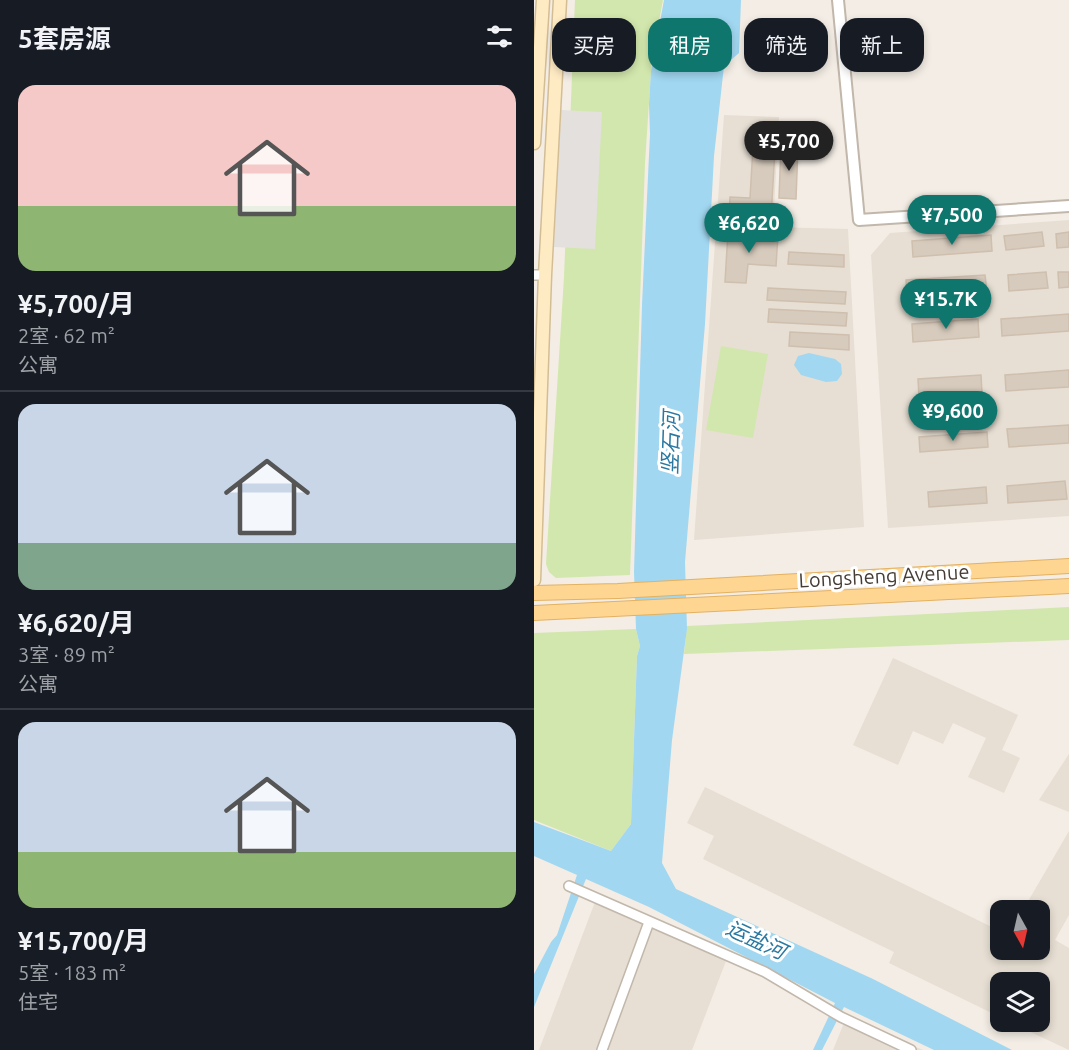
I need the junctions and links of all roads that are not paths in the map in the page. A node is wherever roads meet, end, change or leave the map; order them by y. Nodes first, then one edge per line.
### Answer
1 (543, 0) edge
2 (560, 0) edge
3 (838, 0) edge
4 (534, 143) edge
5 (1069, 206) edge
6 (539, 275) edge
7 (1069, 566) edge
8 (534, 580) edge
9 (1069, 586) edge
10 (534, 593) edge
11 (534, 613) edge
12 (569, 886) dead end
13 (649, 922) junction
14 (602, 1050) edge
15 (911, 1050) edge

1 - 4 main road
2 - 6 main road
3 - 5 street
6 - 8 main road
7 - 10 main road, Longsheng Avenue
9 - 11 main road, Longsheng Avenue
12 - 13 street
13 - 14 street
13 - 15 street

